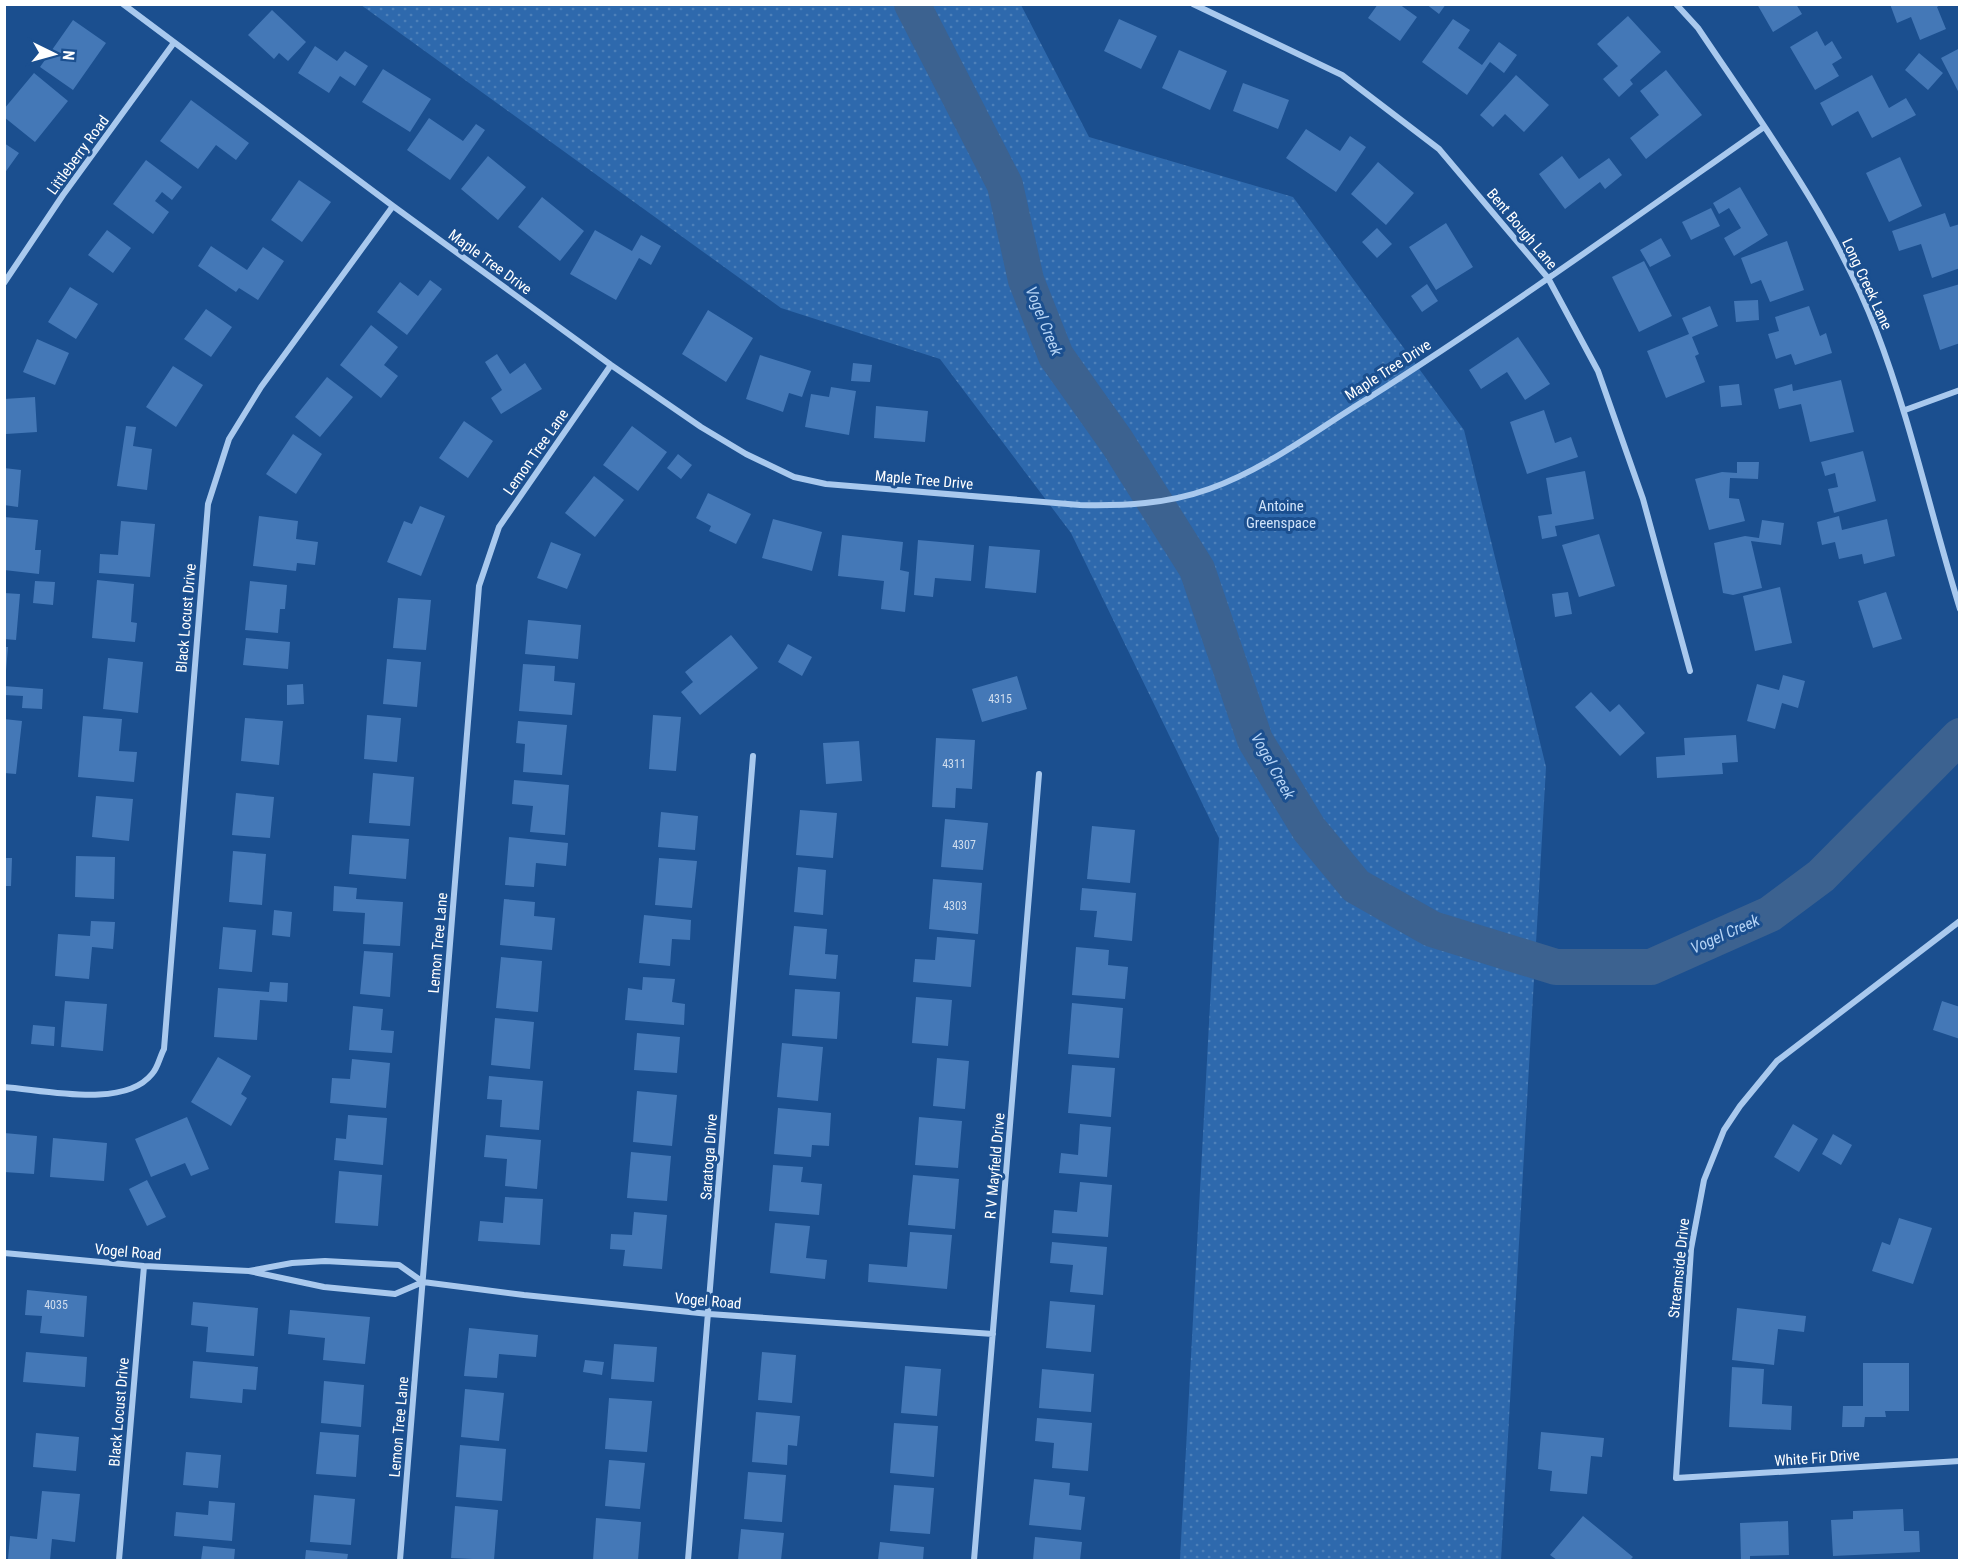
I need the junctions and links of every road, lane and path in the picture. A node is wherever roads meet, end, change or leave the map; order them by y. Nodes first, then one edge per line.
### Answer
1 (123, 4) edge
2 (1193, 4) edge
3 (1676, 4) edge
4 (173, 44) junction
5 (1764, 127) junction
6 (393, 206) junction
7 (1548, 278) junction
8 (4, 283) edge
9 (611, 365) junction
10 (1959, 390) edge
11 (1905, 410) junction
12 (1959, 609) edge
13 (1690, 671) dead end
14 (753, 756) dead end
15 (1039, 774) dead end
16 (1959, 921) edge
17 (4, 1087) edge
18 (4, 1253) edge
19 (144, 1266) junction
20 (249, 1271) junction
21 (423, 1282) junction
22 (709, 1314) junction
23 (993, 1334) junction
24 (1959, 1461) edge
25 (1676, 1478) joint
26 (119, 1560) edge
27 (400, 1560) edge
28 (688, 1560) edge
29 (974, 1560) edge

1 - 4 street, Maple Tree Drive
2 - 7 street, Bent Bough Lane
3 - 5 street, Long Creek Lane
4 - 6 street, Maple Tree Drive
4 - 8 street, Littleberry Road
5 - 7 street, Maple Tree Drive
5 - 11 street, Long Creek Lane
6 - 9 street, Maple Tree Drive
6 - 17 street, Black Locust Drive
7 - 9 street, Maple Tree Drive
7 - 13 street, Bent Bough Lane
9 - 21 street, Lemon Tree Lane
10 - 11 street
11 - 12 street, Long Creek Lane
14 - 22 street, Saratoga Drive
15 - 23 street, R V Mayfield Drive
16 - 25 street, Streamside Drive
18 - 19 street, Vogel Road
19 - 20 street, Vogel Road
19 - 26 street, Black Locust Drive
20 - 21 street, Vogel Road
20 - 21 street, Vogel Road
21 - 22 street, Vogel Road
21 - 27 street, Lemon Tree Lane
22 - 23 street, Vogel Road
22 - 28 street, Saratoga Drive
23 - 29 street, R V Mayfield Drive
24 - 25 street, White Fir Drive

